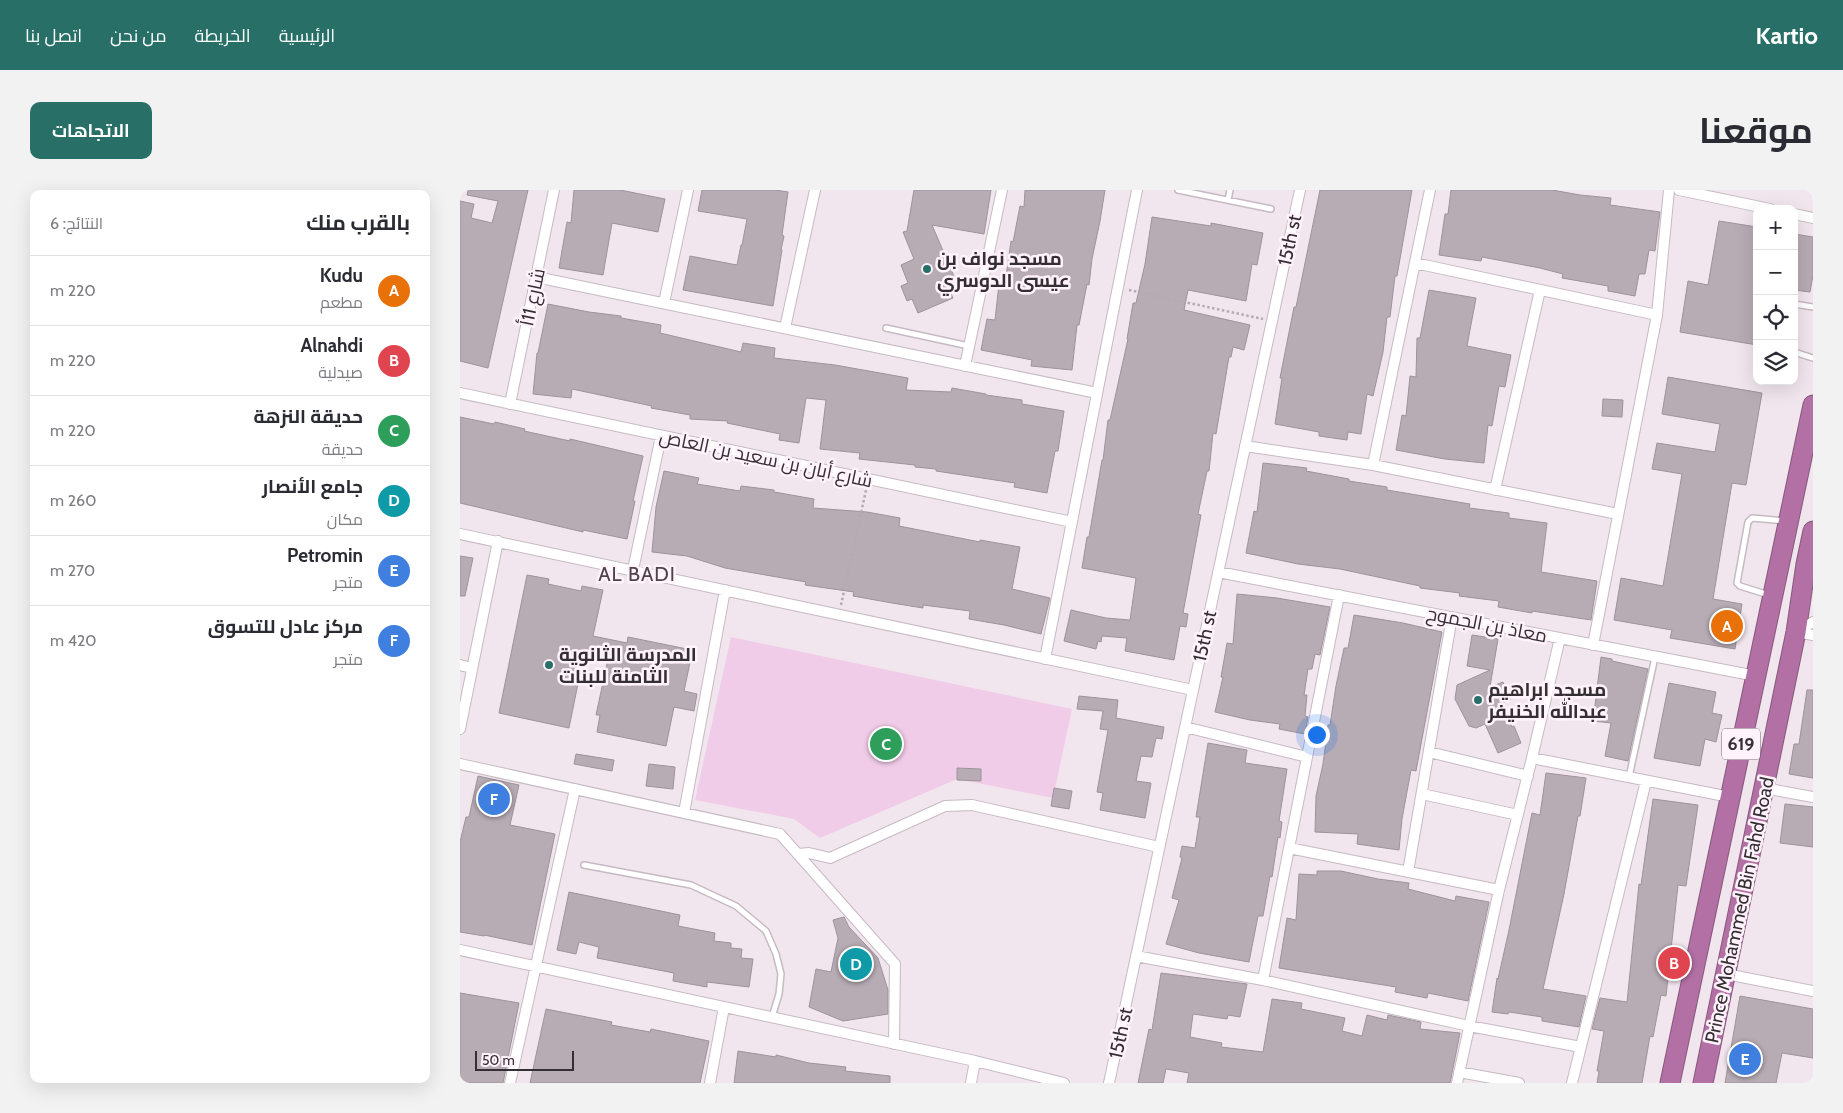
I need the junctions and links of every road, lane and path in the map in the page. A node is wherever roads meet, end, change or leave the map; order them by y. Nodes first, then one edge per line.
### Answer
1 (554, 190) edge
2 (688, 190) edge
3 (815, 190) edge
4 (1002, 190) edge
5 (1137, 190) edge
6 (1178, 190) edge
7 (1230, 190) edge
8 (1300, 190) edge
9 (1430, 190) edge
10 (1669, 190) edge
11 (1680, 190) edge
12 (1228, 200) junction
13 (1753, 205) edge
14 (1272, 209) dead end
15 (1798, 215) edge
16 (1813, 218) edge
17 (1415, 263) junction
18 (536, 277) junction
19 (1118, 288) junction
20 (1540, 290) junction
21 (664, 303) junction
22 (1798, 305) edge
23 (1813, 307) edge
24 (1657, 315) junction
25 (1272, 320) junction
26 (785, 328) junction
27 (886, 328) dead end
28 (969, 346) junction
29 (1798, 353) edge
30 (1813, 358) edge
31 (965, 366) junction
32 (460, 393) edge
33 (1097, 394) junction
34 (510, 404) junction
35 (1813, 405) edge
36 (661, 436) junction
37 (1245, 446) junction
38 (1808, 457) edge
39 (1373, 465) junction
40 (868, 479) junction
41 (1495, 490) junction
42 (1618, 514) junction
43 (1072, 522) junction
44 (1788, 522) junction
45 (1813, 531) edge
46 (460, 534) edge
47 (498, 541) junction
48 (1810, 567) edge
49 (633, 570) junction
50 (1218, 572) junction
51 (726, 590) junction
52 (1339, 595) junction
53 (1772, 596) junction
54 (838, 614) junction
55 (1452, 618) junction
56 (1813, 622) edge
57 (1805, 633) edge
58 (1560, 638) junction
59 (1593, 645) junction
60 (1655, 656) junction
61 (1045, 659) junction
62 (460, 666) edge
63 (472, 668) junction
64 (1756, 676) junction
65 (1193, 690) junction
66 (1185, 727) junction
67 (460, 729) edge
68 (1429, 752) junction
69 (1307, 757) junction
70 (1532, 758) junction
71 (460, 764) edge
72 (1528, 776) junction
73 (1629, 778) junction
74 (1646, 781) junction
75 (1764, 788) junction
76 (575, 789) junction
77 (1422, 794) junction
78 (1730, 797) junction
79 (1813, 797) edge
80 (684, 813) junction
81 (1518, 815) junction
82 (1159, 847) junction
83 (1289, 848) junction
84 (799, 854) junction
85 (584, 865) dead end
86 (1408, 872) junction
87 (1499, 890) junction
88 (460, 950) edge
89 (1136, 956) junction
90 (535, 966) junction
91 (1726, 974) junction
92 (1263, 980) junction
93 (1813, 991) edge
94 (724, 1007) junction
95 (772, 1017) junction
96 (1469, 1026) junction
97 (894, 1044) junction
98 (1581, 1047) junction
99 (975, 1061) junction
100 (1459, 1072) junction
101 (510, 1083) edge
102 (710, 1083) edge
103 (971, 1083) edge
104 (1064, 1083) edge
105 (1109, 1083) edge
106 (1457, 1083) edge
107 (1519, 1083) edge
108 (1572, 1083) edge
109 (1670, 1083) edge
110 (1703, 1083) edge

1 - 18 street, شارع 11أ
2 - 21 street
3 - 26 street
4 - 28 street
5 - 19 street
6 - 12 lane
7 - 12 lane
8 - 25 street, 15th st
9 - 17 street
10 - 24 street
11 - 13 street
12 - 14 lane
15 - 16 street
17 - 20 street
17 - 39 street
18 - 21 street
18 - 34 street, شارع 11أ
19 - 25 path
19 - 33 street
20 - 24 street
20 - 41 street
21 - 26 street
22 - 23 lane
24 - 42 street
25 - 37 street, 15th st
26 - 31 street
27 - 28 lane
28 - 31 street
29 - 30 lane
31 - 33 street
32 - 34 street, شارع أبان بن سعيد بن العاص
33 - 43 street
34 - 36 street, شارع أبان بن سعيد بن العاص
35 - 38 highway, Prince Mohammed Bin Fahd Road / 619
36 - 40 street, شارع أبان بن سعيد بن العاص
36 - 49 street
37 - 39 street
37 - 50 street, 15th st
38 - 44 highway, Prince Mohammed Bin Fahd Road / 619
39 - 41 street
40 - 43 street, شارع أبان بن سعيد بن العاص
40 - 54 path
41 - 42 street
42 - 59 street
43 - 61 street
44 - 53 highway, Prince Mohammed Bin Fahd Road / 619
44 - 53 lane
45 - 48 highway, Prince Mohammed Bin Fahd Road / 619
46 - 47 street
47 - 49 street
47 - 63 street
48 - 57 highway, Prince Mohammed Bin Fahd Road / 619
49 - 51 street
50 - 52 street, معاذ بن الجموح
50 - 65 street, 15th st
51 - 54 street
51 - 80 street
52 - 55 street, معاذ بن الجموح
52 - 69 street
53 - 64 highway, Prince Mohammed Bin Fahd Road / 619
54 - 61 street
55 - 58 street, معاذ بن الجموح
55 - 68 street
56 - 57 street
57 - 75 highway, Prince Mohammed Bin Fahd Road / 619
58 - 59 street, معاذ بن الجموح
58 - 70 street
59 - 60 street, معاذ بن الجموح
60 - 64 street, معاذ بن الجموح
60 - 73 lane
61 - 65 street
62 - 63 street
63 - 67 street
64 - 78 highway, Prince Mohammed Bin Fahd Road / 619
65 - 66 street, 15th st
66 - 69 street
66 - 82 street, 15th st
68 - 72 street
68 - 77 street
69 - 83 street
70 - 72 street
70 - 73 street
71 - 76 street
72 - 81 street
73 - 74 street
74 - 78 street
74 - 98 street
75 - 79 street
75 - 91 highway, Prince Mohammed Bin Fahd Road / 619
76 - 80 street
76 - 90 street
77 - 81 street
77 - 86 street
78 - 109 highway, Prince Mohammed Bin Fahd Road / 619
80 - 84 street
81 - 87 street
82 - 84 street
82 - 89 street, 15th st
83 - 86 street
83 - 92 street
84 - 97 street
85 - 95 lane
86 - 87 street
87 - 96 street
88 - 90 street
89 - 92 street
89 - 105 street, 15th st
90 - 94 street
90 - 101 street
91 - 93 street
91 - 110 highway, Prince Mohammed Bin Fahd Road / 619
92 - 96 street
94 - 95 street
94 - 102 street
95 - 97 street
96 - 98 street
96 - 100 street
97 - 99 street
98 - 108 street
99 - 103 street
99 - 104 street
100 - 106 street
100 - 107 street

